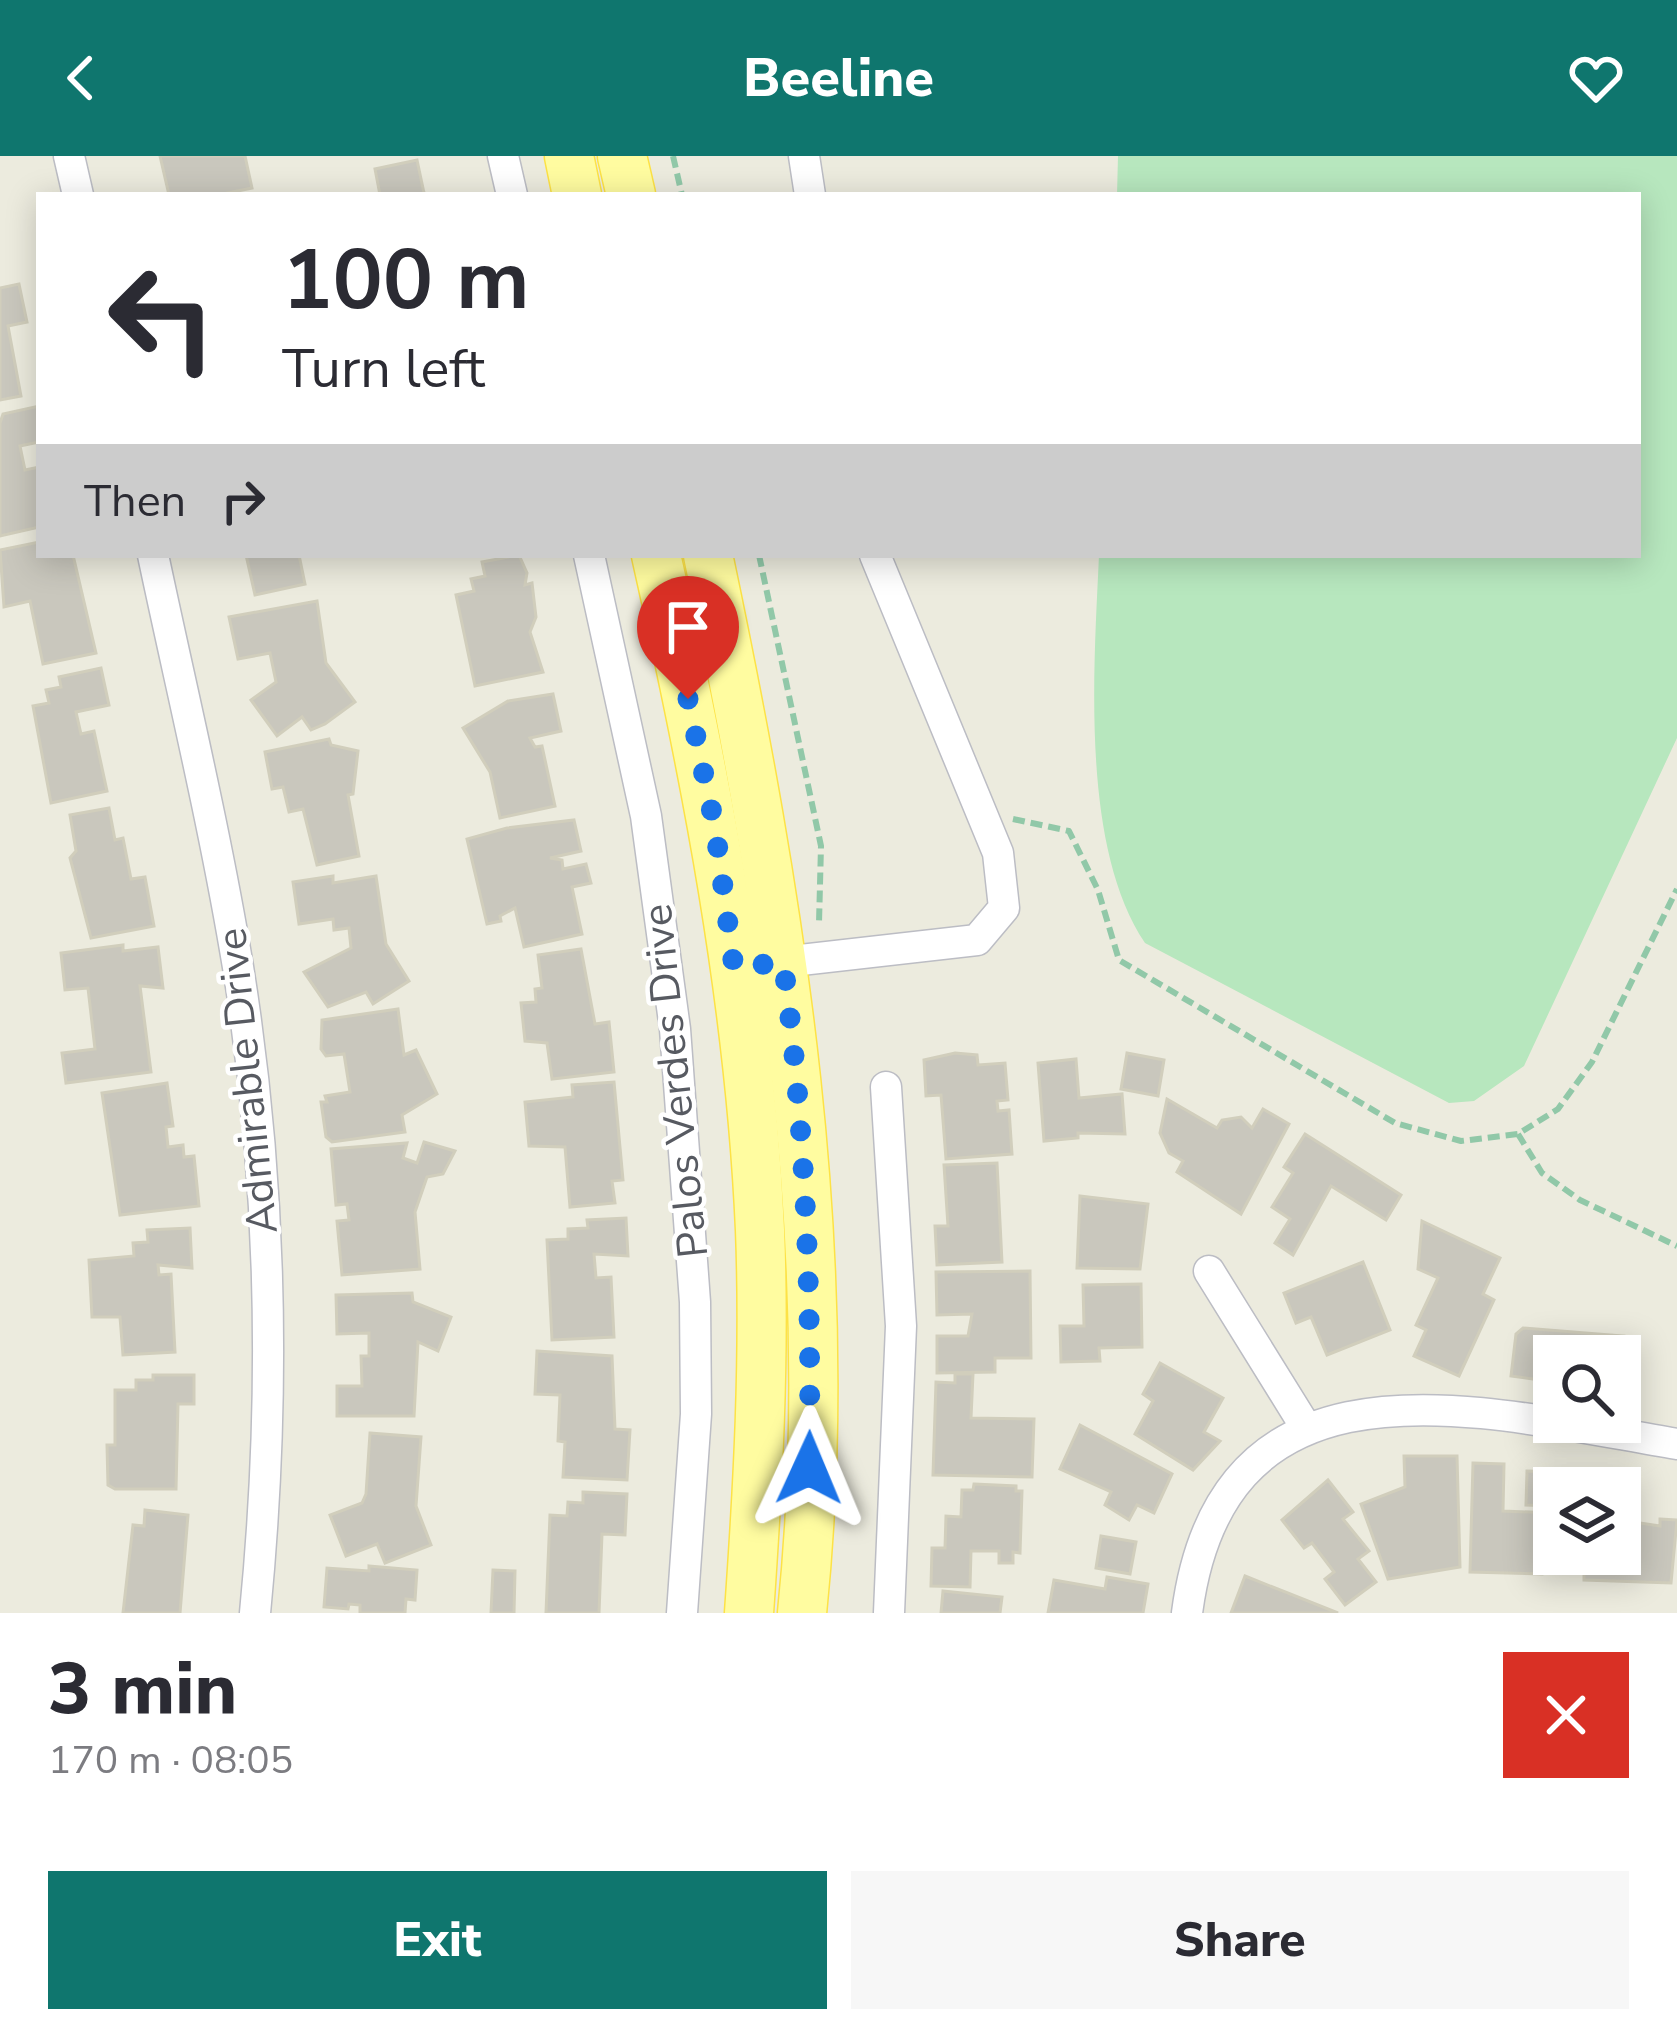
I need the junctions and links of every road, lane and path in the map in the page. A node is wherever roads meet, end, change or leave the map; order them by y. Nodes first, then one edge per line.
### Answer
1 (69, 156) edge
2 (503, 156) edge
3 (569, 156) edge
4 (622, 156) edge
5 (673, 156) edge
6 (804, 156) edge
7 (76, 192) edge
8 (511, 192) edge
9 (577, 192) edge
10 (630, 192) edge
11 (681, 192) edge
12 (810, 192) edge
13 (154, 558) edge
14 (591, 558) edge
15 (657, 558) edge
16 (709, 558) edge
17 (876, 558) edge
18 (986, 825) junction
19 (1677, 889) edge
20 (782, 962) junction
21 (734, 968) junction
22 (886, 1087) dead end
23 (1519, 1134) junction
24 (1677, 1246) edge
25 (1209, 1271) dead end
26 (1307, 1430) junction
27 (1677, 1444) edge
28 (254, 1613) edge
29 (682, 1613) edge
30 (749, 1613) edge
31 (802, 1613) edge
32 (889, 1613) edge
33 (1186, 1613) edge

1 - 7 street
2 - 8 street
3 - 9 main road
4 - 10 main road
5 - 11 path
6 - 12 street
13 - 28 street, Admirable Drive
14 - 29 street, Palos Verdes Drive
15 - 21 main road
16 - 20 main road
17 - 18 street
18 - 20 street
18 - 23 path
19 - 23 path
20 - 21 main road
20 - 31 main road
21 - 30 main road
22 - 32 street
23 - 24 path
25 - 26 street
26 - 27 street
26 - 33 street

